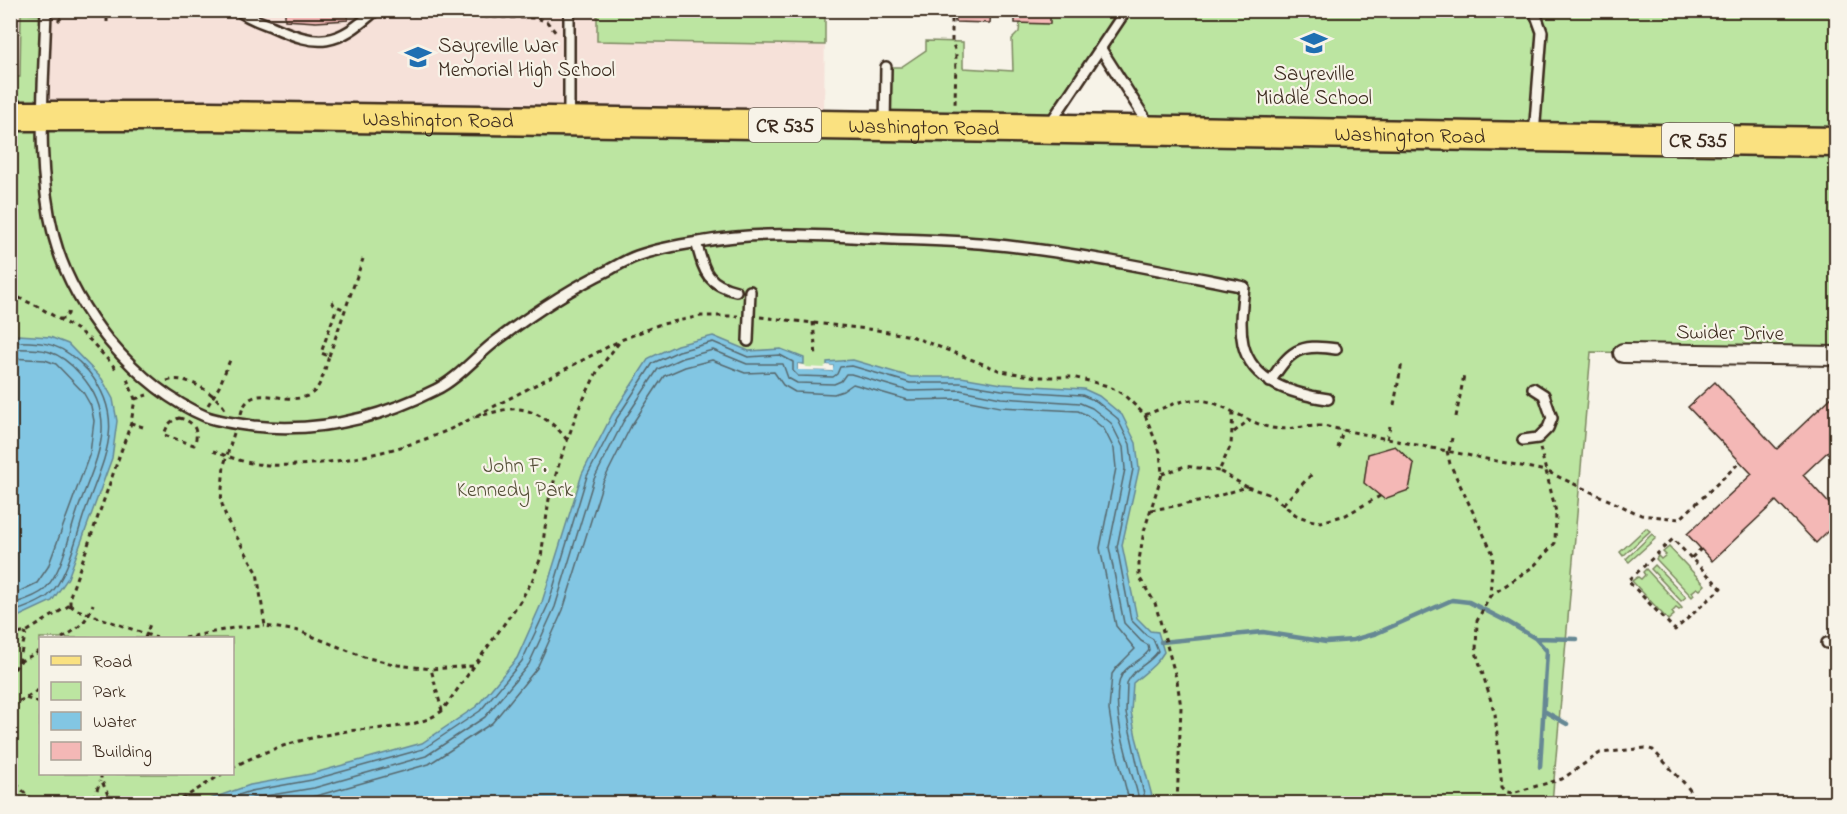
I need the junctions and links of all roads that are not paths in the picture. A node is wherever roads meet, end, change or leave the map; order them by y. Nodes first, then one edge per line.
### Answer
1 (46, 10) edge
2 (237, 10) edge
3 (376, 10) edge
4 (569, 10) edge
5 (1126, 10) edge
6 (1534, 10) edge
7 (1101, 49) junction
8 (886, 67) dead end
9 (43, 115) junction
10 (10, 116) edge
11 (569, 122) junction
12 (885, 126) junction
13 (1046, 129) junction
14 (1154, 130) junction
15 (1533, 138) junction
16 (1836, 142) edge
17 (696, 242) junction
18 (736, 291) dead end
19 (750, 291) dead end
20 (748, 341) dead end
21 (1336, 349) dead end
22 (1623, 353) dead end
23 (1836, 356) edge
24 (1270, 382) junction
25 (1533, 388) dead end
26 (1328, 399) dead end
27 (1524, 440) dead end

1 - 9 lane
2 - 3 lane
4 - 11 lane
5 - 7 lane
6 - 15 lane
7 - 13 lane
7 - 14 lane
8 - 12 lane
9 - 10 main road, Washington Road / CR 535
9 - 11 main road, Washington Road / CR 535
9 - 17 lane
11 - 12 main road, Washington Road / CR 535
12 - 13 main road, Washington Road / CR 535
13 - 14 main road, Washington Road / CR 535
14 - 15 main road, Washington Road / CR 535
15 - 16 main road, Washington Road / CR 535
17 - 18 lane
17 - 24 lane
19 - 20 lane
21 - 24 lane
22 - 23 street, Swider Drive
24 - 26 lane
25 - 27 lane

